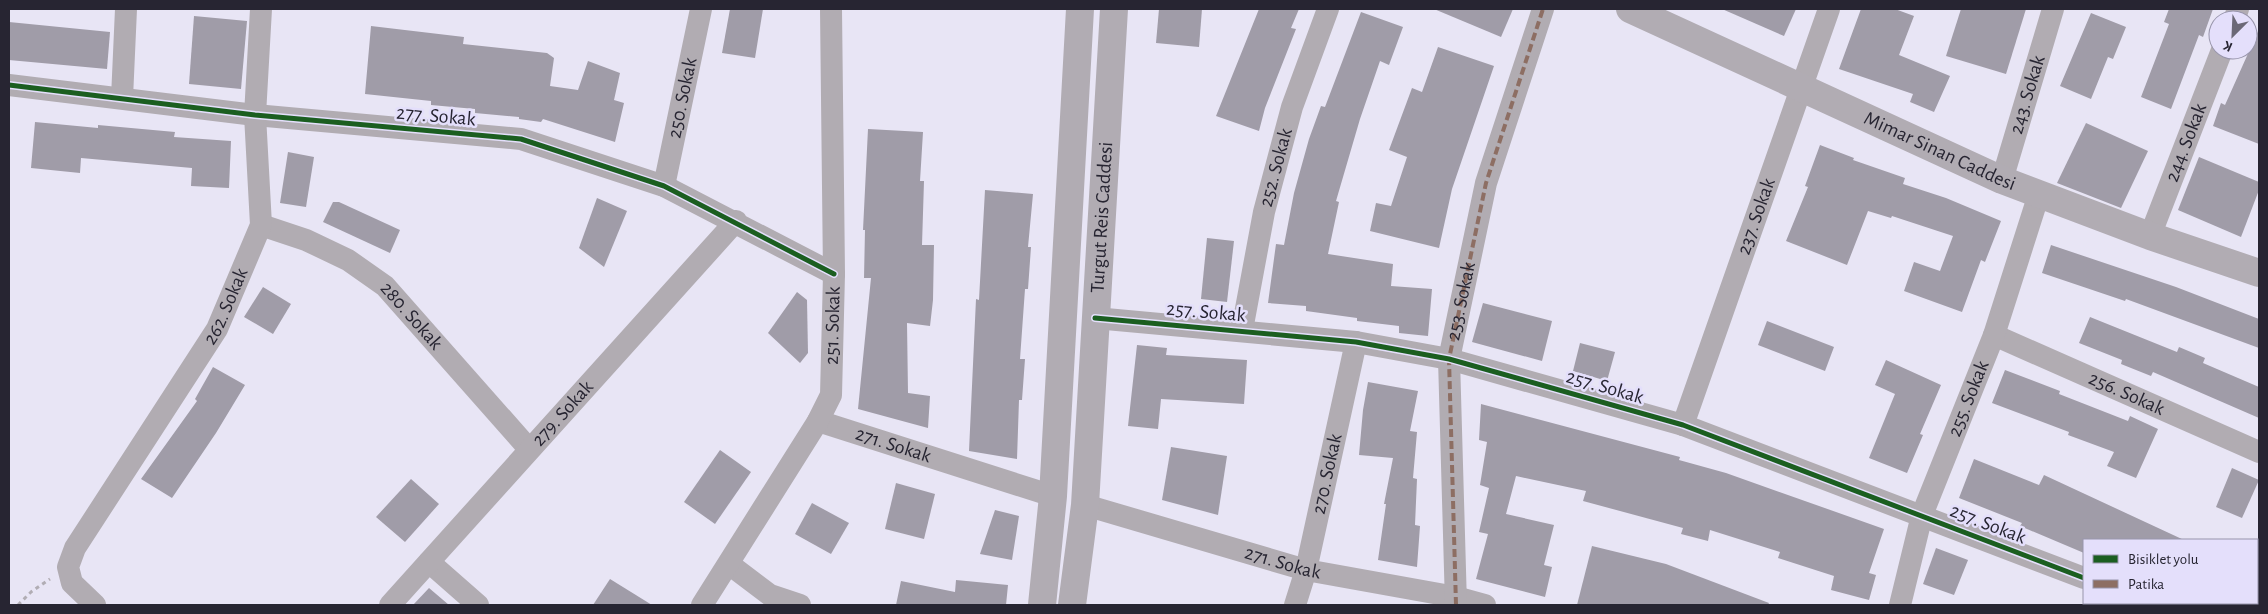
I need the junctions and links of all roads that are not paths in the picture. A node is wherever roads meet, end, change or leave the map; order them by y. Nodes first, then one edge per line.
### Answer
1 (126, 9) edge
2 (261, 9) edge
3 (701, 9) edge
4 (832, 9) edge
5 (1080, 9) edge
6 (1114, 9) edge
7 (1328, 9) edge
8 (1543, 9) edge
9 (1630, 9) edge
10 (1829, 9) edge
11 (2053, 9) edge
12 (2218, 60) edge
13 (9, 85) edge
14 (1802, 89) junction
15 (122, 98) junction
16 (255, 115) junction
17 (2002, 180) junction
18 (664, 186) junction
19 (2039, 194) junction
20 (736, 221) junction
21 (261, 225) junction
22 (2150, 236) junction
23 (834, 274) junction
24 (2259, 274) edge
25 (1095, 318) junction
26 (1242, 330) junction
27 (1994, 335) junction
28 (1356, 342) junction
29 (1449, 359) junction
30 (818, 421) junction
31 (1683, 425) junction
32 (529, 449) junction
33 (2259, 452) edge
34 (1053, 496) junction
35 (1085, 505) junction
36 (1922, 515) junction
37 (429, 562) junction
38 (730, 564) junction
39 (1306, 570) junction
40 (2083, 578) edge
41 (1456, 601) edge
42 (95, 605) edge
43 (390, 605) edge
44 (478, 605) edge
45 (702, 605) edge
46 (800, 605) edge
47 (1042, 605) edge
48 (1072, 605) edge
49 (1295, 605) edge
50 (1485, 605) edge
51 (1900, 605) edge

1 - 15 street
2 - 16 street, 262. Sokak
3 - 18 street, 250. Sokak
4 - 23 street, 251. Sokak
5 - 34 main road, Turgut Reis Caddesi
6 - 25 main road, Turgut Reis Caddesi
7 - 26 street, 252. Sokak
8 - 29 street, 253. Sokak
9 - 14 main road, Mimar Sinan Caddesi
10 - 14 street, 237. Sokak
11 - 17 street, 243. Sokak
12 - 22 street, 244. Sokak
13 - 15 street, 277. Sokak
14 - 17 main road, Mimar Sinan Caddesi
14 - 31 street, 237. Sokak
15 - 16 street, 277. Sokak
16 - 18 street, 277. Sokak
16 - 21 street, 262. Sokak
17 - 19 main road, Mimar Sinan Caddesi
18 - 20 street, 277. Sokak
19 - 22 main road, Mimar Sinan Caddesi
19 - 27 street, 255. Sokak
20 - 23 street, 277. Sokak
20 - 32 street, 279. Sokak
21 - 32 street, 280. Sokak
21 - 42 street, 262. Sokak
22 - 24 main road, Mimar Sinan Caddesi
23 - 30 street, 251. Sokak
25 - 26 street, 257. Sokak
25 - 35 main road, Turgut Reis Caddesi
26 - 28 street, 257. Sokak
27 - 33 street, 256. Sokak
27 - 36 street, 255. Sokak
28 - 29 street, 257. Sokak
28 - 39 street, 270. Sokak
29 - 31 street, 257. Sokak
29 - 41 street, 253. Sokak
30 - 34 street, 271. Sokak
30 - 38 street, 251. Sokak
31 - 36 street, 257. Sokak
32 - 37 street, 279. Sokak
34 - 47 main road, Turgut Reis Caddesi
35 - 39 street, 271. Sokak
35 - 48 main road, Turgut Reis Caddesi
36 - 40 street, 257. Sokak
36 - 51 street, 255. Sokak
37 - 43 street, 279. Sokak
37 - 44 street
38 - 45 street, 251. Sokak
38 - 46 street
39 - 41 street, 271. Sokak
39 - 49 street, 270. Sokak
41 - 50 street, 271. Sokak

